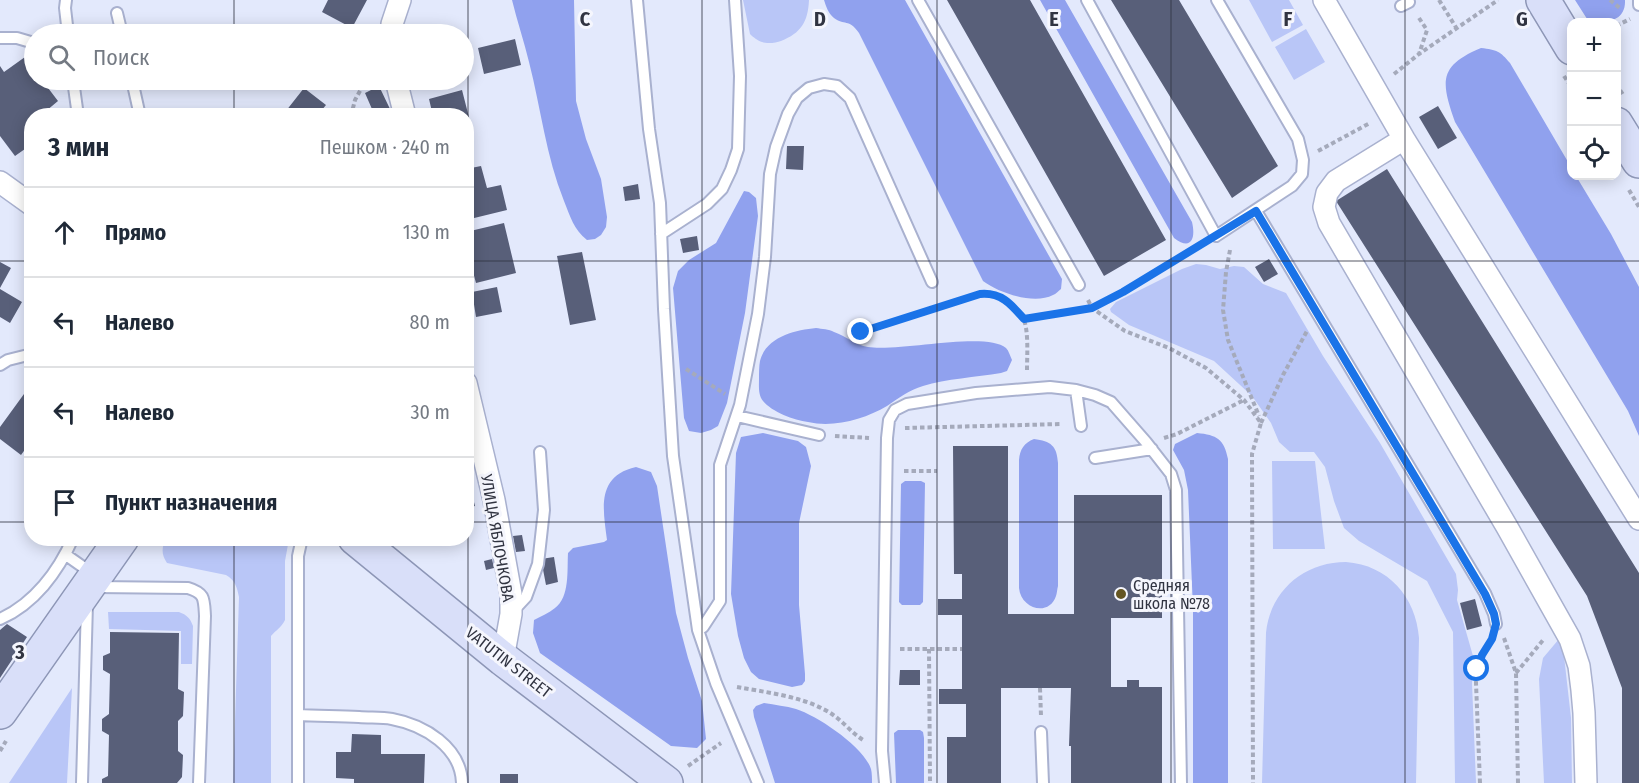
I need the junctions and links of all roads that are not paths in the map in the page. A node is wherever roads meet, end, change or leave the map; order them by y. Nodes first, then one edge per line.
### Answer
1 (400, 0) edge
2 (637, 0) edge
3 (735, 0) edge
4 (918, 0) edge
5 (1087, 0) edge
6 (1217, 0) edge
7 (1324, 0) edge
8 (1543, 0) edge
9 (1639, 0) edge
10 (63, 3) edge
11 (1639, 5) edge
12 (117, 13) dead end
13 (66, 24) edge
14 (120, 24) edge
15 (393, 24) edge
16 (0, 38) edge
17 (24, 40) edge
18 (1567, 40) edge
19 (75, 90) edge
20 (134, 90) edge
21 (398, 90) edge
22 (77, 108) edge
23 (138, 108) edge
24 (403, 108) edge
25 (1618, 126) edge
26 (1404, 139) junction
27 (1639, 161) edge
28 (0, 182) edge
29 (24, 199) edge
30 (1256, 211) junction
31 (661, 234) junction
32 (932, 282) dead end
33 (1079, 285) dead end
34 (24, 356) edge
35 (0, 365) edge
36 (1076, 390) junction
37 (739, 410) junction
38 (474, 417) edge
39 (1081, 426) dead end
40 (819, 435) road end
41 (1149, 446) junction
42 (540, 452) dead end
43 (1095, 458) dead end
44 (1639, 519) edge
45 (70, 546) edge
46 (116, 546) edge
47 (300, 546) edge
48 (365, 546) edge
49 (66, 555) junction
50 (92, 581) junction
51 (511, 614) junction
52 (0, 619) edge
53 (1496, 624) road end
54 (698, 630) junction
55 (504, 658) junction
56 (0, 712) edge
57 (298, 715) junction
58 (1041, 732) road end
59 (82, 783) edge
60 (199, 783) edge
61 (298, 783) edge
62 (462, 783) edge
63 (666, 783) edge
64 (758, 783) edge
65 (885, 783) edge
66 (1043, 783) edge
67 (1180, 783) edge
68 (1586, 783) edge

1 - 15 street
2 - 31 lane
3 - 31 lane
4 - 33 lane
5 - 30 lane
6 - 30 lane
7 - 26 street
8 - 18 main road
9 - 11 lane
10 - 13 lane
12 - 14 lane
16 - 17 lane
19 - 22 lane
20 - 23 lane
21 - 24 street
25 - 27 main road
26 - 44 street
26 - 68 street
28 - 29 street
30 - 53 lane
31 - 54 lane
32 - 37 lane
34 - 35 lane
36 - 39 lane
36 - 41 lane
36 - 65 lane
37 - 40 lane
37 - 54 lane
38 - 51 street, УЛИЦА ЯБЛОЧКОВА
41 - 43 lane
41 - 67 lane
42 - 51 lane
45 - 49 lane
46 - 50 main road
47 - 57 lane
48 - 55 main road, VATUTIN STREET
49 - 50 lane
49 - 52 lane
50 - 56 main road
50 - 59 lane
50 - 60 lane
51 - 55 street, УЛИЦА ЯБЛОЧКОВА
54 - 64 lane
55 - 63 main road, VATUTIN STREET
57 - 61 lane
57 - 62 lane
58 - 66 lane

